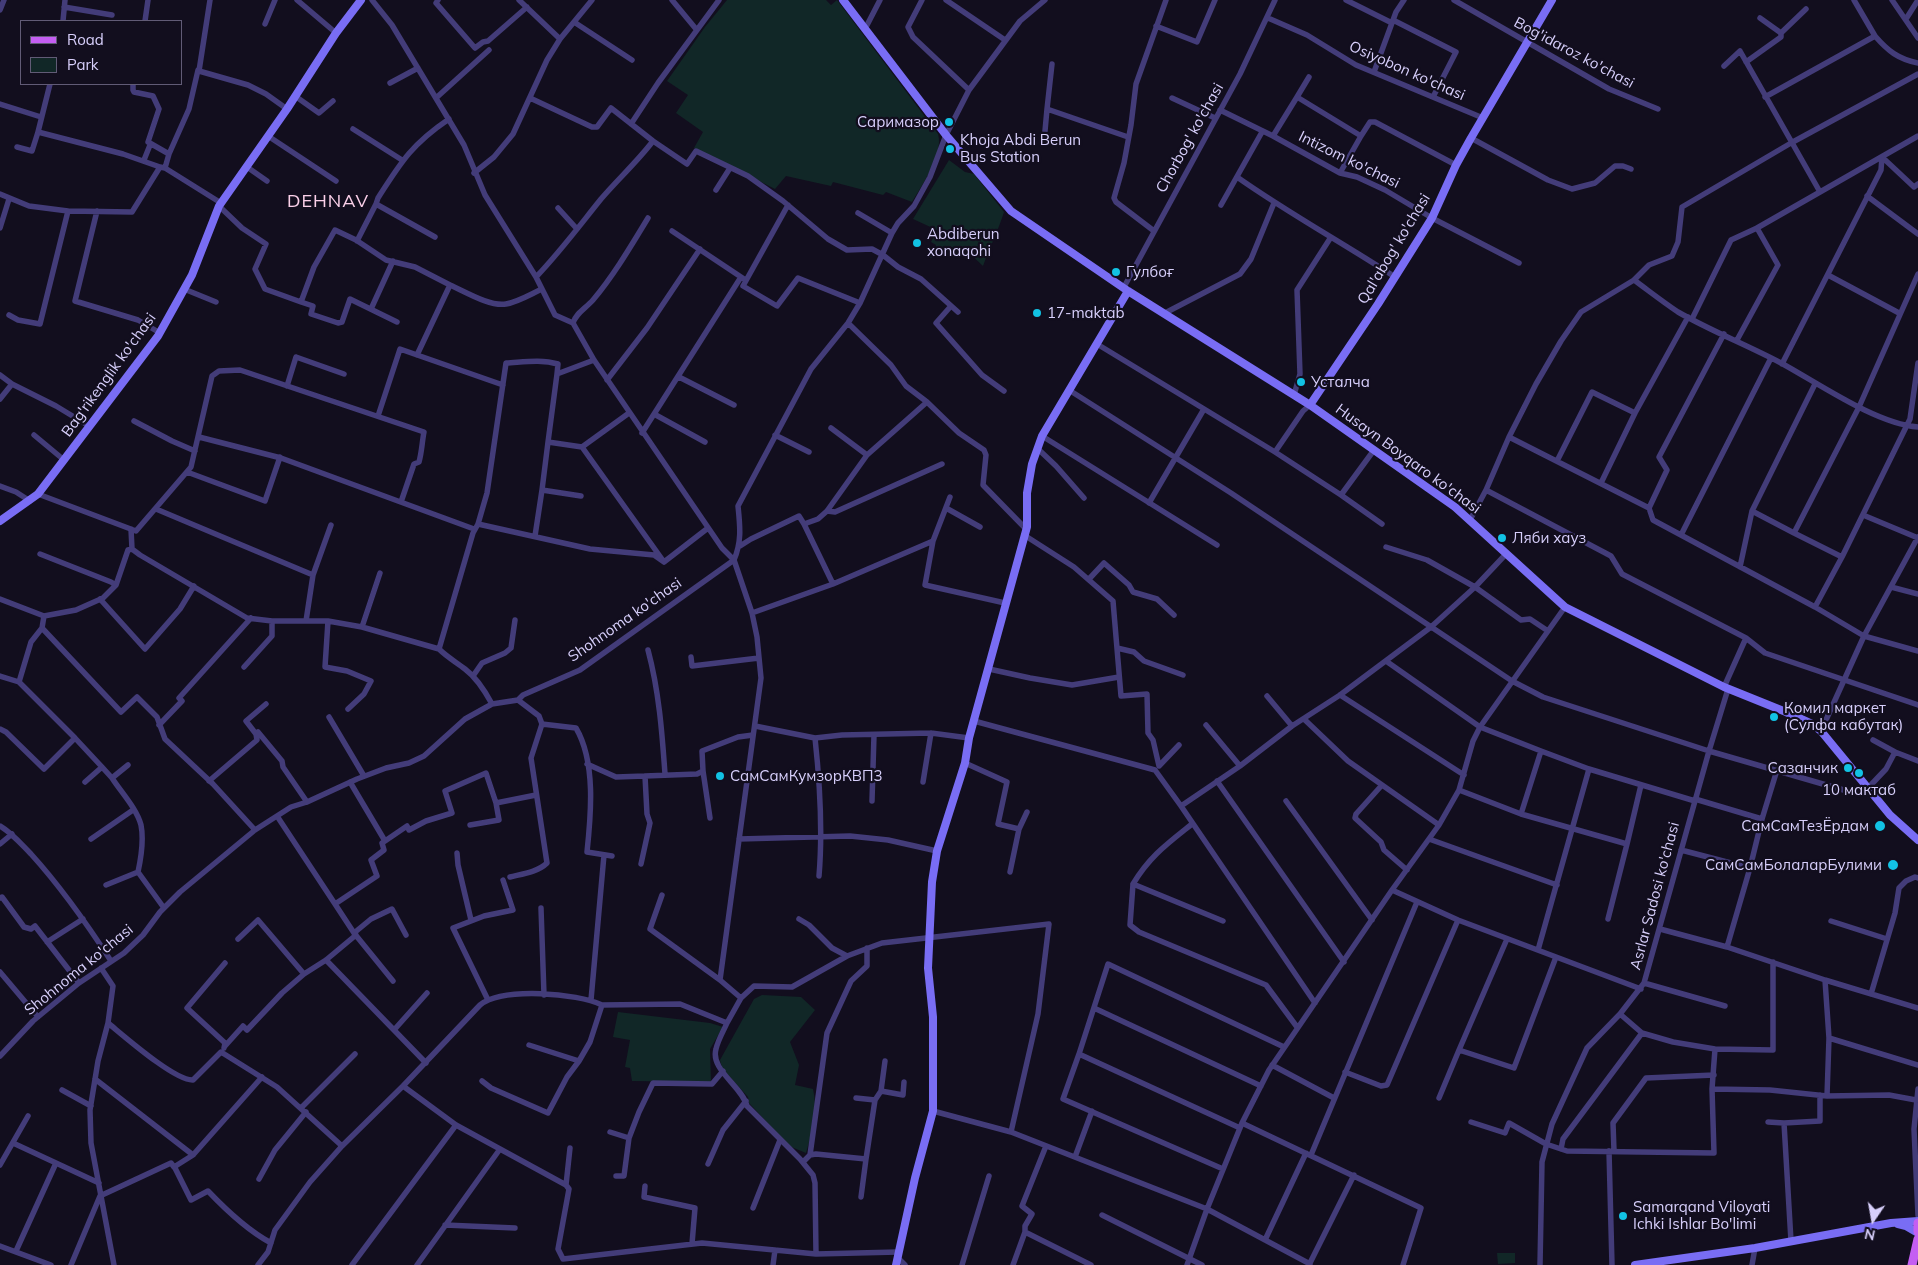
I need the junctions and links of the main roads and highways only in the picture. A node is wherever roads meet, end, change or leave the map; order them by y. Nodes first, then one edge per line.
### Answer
1 (361, 0) edge
2 (844, 0) edge
3 (1552, 0) edge
4 (1126, 289) junction
5 (1310, 405) junction
6 (0, 521) edge
7 (1918, 840) edge
8 (1918, 1222) edge
9 (1891, 1223) junction
10 (1918, 1233) edge
11 (1918, 1239) edge
12 (897, 1258) edge
13 (1918, 1258) edge
14 (1635, 1265) edge
15 (1914, 1265) edge

1 - 6 main road, Bag'rikenglik ko'chasi
2 - 4 main road, Husayn Boyqaro ko'chasi
3 - 5 main road, Qal'abog' ko'chasi
4 - 5 main road, Husayn Boyqaro ko'chasi
4 - 12 main road
5 - 7 main road, Husayn Boyqaro ko'chasi
8 - 9 main road
8 - 10 main road
9 - 10 main road
9 - 14 main road
11 - 15 main road
13 - 15 main road

